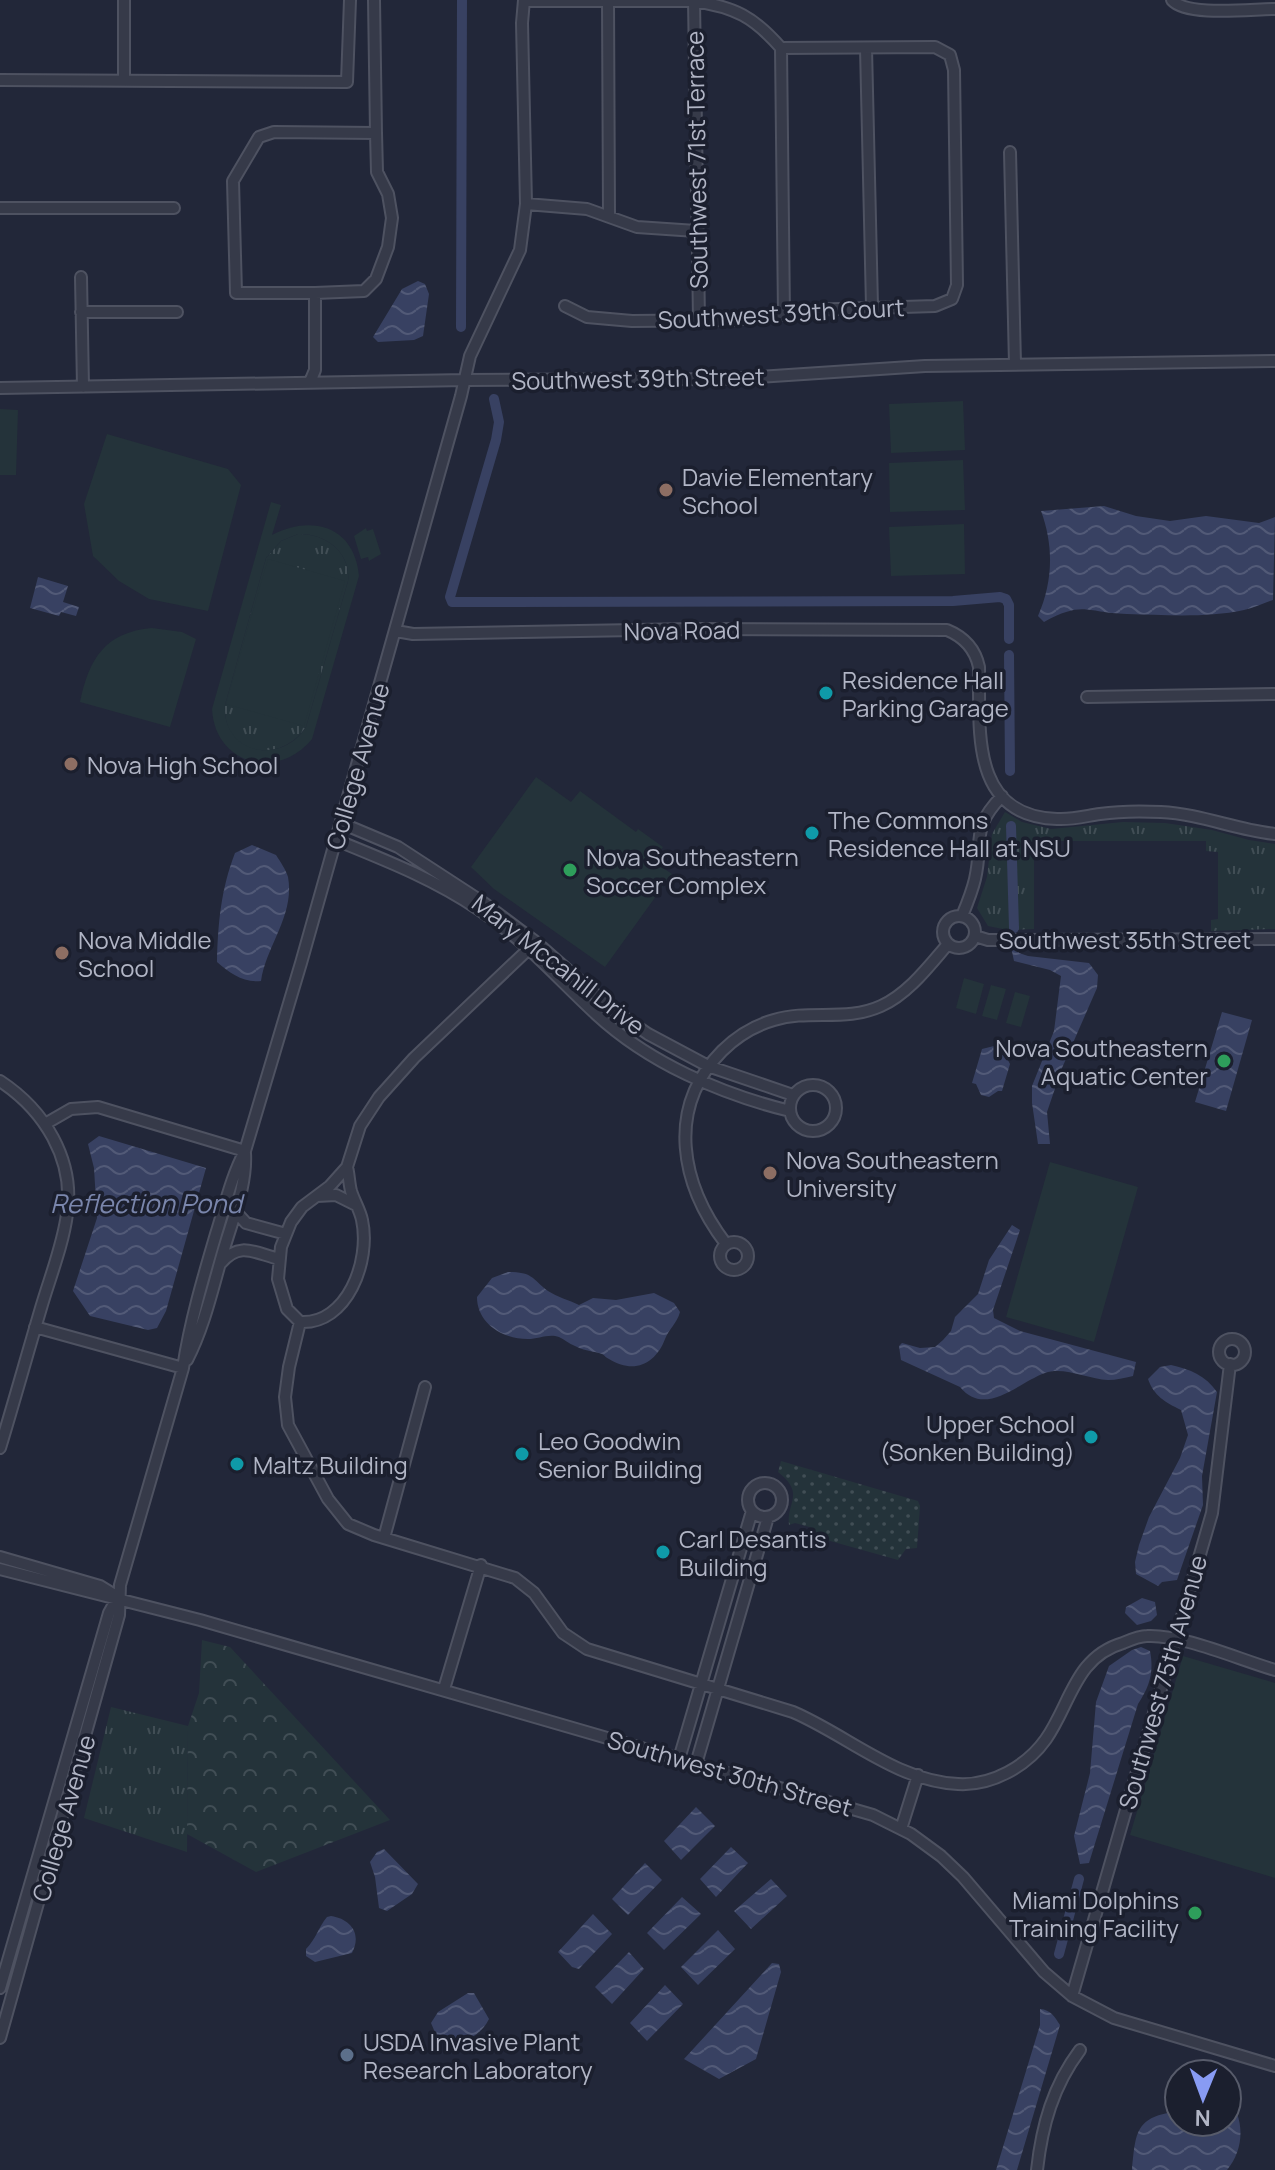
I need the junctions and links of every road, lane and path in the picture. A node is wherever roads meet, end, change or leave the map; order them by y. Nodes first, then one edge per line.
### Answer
1 (124, 0) edge
2 (350, 0) edge
3 (374, 0) edge
4 (524, 0) edge
5 (1172, 0) edge
6 (608, 1) edge
7 (694, 1) edge
8 (1275, 9) edge
9 (781, 48) junction
10 (866, 48) junction
11 (0, 80) edge
12 (124, 80) junction
13 (376, 133) junction
14 (1010, 152) dead end
15 (526, 204) junction
16 (0, 208) edge
17 (174, 208) dead end
18 (609, 216) junction
19 (696, 231) junction
20 (81, 277) dead end
21 (315, 293) junction
22 (565, 306) dead end
23 (872, 306) junction
24 (81, 312) junction
25 (177, 312) dead end
26 (784, 315) junction
27 (699, 319) junction
28 (1275, 361) edge
29 (1015, 364) junction
30 (466, 380) junction
31 (310, 382) junction
32 (83, 387) junction
33 (0, 388) edge
34 (396, 631) junction
35 (1275, 694) edge
36 (1087, 697) dead end
37 (1002, 796) junction
38 (341, 823) junction
39 (1275, 834) edge
40 (336, 840) junction
41 (418, 859) junction
42 (410, 871) junction
43 (962, 916) junction
44 (975, 936) junction
45 (1275, 939) edge
46 (948, 944) junction
47 (533, 945) junction
48 (708, 1066) junction
49 (700, 1080) junction
50 (0, 1081) edge
51 (793, 1095) junction
52 (790, 1111) junction
53 (45, 1124) junction
54 (245, 1151) junction
55 (347, 1167) junction
56 (317, 1196) junction
57 (356, 1205) junction
58 (235, 1211) junction
59 (286, 1234) junction
60 (726, 1244) dead end
61 (279, 1259) junction
62 (220, 1264) junction
63 (300, 1322) junction
64 (35, 1327) junction
65 (1230, 1364) dead end
66 (183, 1368) junction
67 (425, 1387) dead end
68 (0, 1448) edge
69 (752, 1511) junction
70 (768, 1517) junction
71 (384, 1538) junction
72 (0, 1557) edge
73 (481, 1565) junction
74 (0, 1569) edge
75 (118, 1597) junction
76 (1174, 1639) junction
77 (1275, 1670) edge
78 (703, 1684) junction
79 (444, 1689) junction
80 (718, 1689) junction
81 (679, 1759) junction
82 (696, 1764) junction
83 (918, 1775) junction
84 (901, 1829) junction
85 (0, 1988) edge
86 (1072, 1996) junction
87 (0, 2038) edge
88 (1080, 2050) dead end
89 (1275, 2066) edge
90 (1037, 2170) edge

1 - 12 street
2 - 12 street
3 - 13 street
4 - 6 street
4 - 15 street, College Avenue
5 - 8 street
6 - 7 street
6 - 18 street
7 - 9 street
7 - 19 street, Southwest 71st Terrace
9 - 10 street
9 - 26 street
10 - 23 street
10 - 23 street, Southwest 39th Court
11 - 12 street
13 - 21 street
13 - 21 street
14 - 29 street
15 - 18 street
15 - 30 street, College Avenue
16 - 17 street
18 - 19 street
19 - 27 street, Southwest 71st Terrace
20 - 24 street
21 - 31 street
22 - 27 street, Southwest 39th Court
23 - 26 street, Southwest 39th Court
24 - 25 street
24 - 32 street
26 - 27 street, Southwest 39th Court
28 - 29 street, Southwest 39th Street
29 - 30 street, Southwest 39th Street
30 - 31 street, Southwest 39th Street
30 - 34 street, College Avenue
31 - 32 street, Southwest 39th Street
32 - 33 street, Southwest 39th Street
34 - 37 street, Nova Road
34 - 38 street, College Avenue
35 - 36 street
37 - 39 street
37 - 43 street
38 - 40 street, College Avenue
38 - 41 street, Mary Mccahill Drive
40 - 42 street, Mary Mccahill Drive
40 - 54 street, College Avenue
41 - 42 street
41 - 47 street, Mary Mccahill Drive
42 - 47 street, Mary Mccahill Drive
43 - 44 street
43 - 46 street
44 - 45 street, Southwest 35th Street
44 - 46 street
46 - 48 street
47 - 48 street, Mary Mccahill Drive
47 - 49 street, Mary Mccahill Drive
47 - 55 street
48 - 49 street
48 - 51 street, Mary Mccahill Drive
49 - 52 street, Mary Mccahill Drive
49 - 60 street
50 - 53 street
51 - 52 street
51 - 52 street
53 - 54 street
53 - 64 street
54 - 58 street, College Avenue
54 - 66 street, College Avenue
55 - 56 street
55 - 57 street
56 - 57 street
56 - 59 street
57 - 63 street
58 - 59 street
58 - 62 street, College Avenue
59 - 61 street
61 - 62 street
61 - 63 street
62 - 66 street, College Avenue
63 - 71 street
64 - 66 street
64 - 68 street
65 - 76 street, Southwest 75th Avenue
66 - 75 street, College Avenue
67 - 71 street
69 - 70 street
69 - 70 street
69 - 78 street
70 - 80 street
71 - 73 street
72 - 75 street
73 - 78 street
73 - 79 street
74 - 75 street
75 - 79 street, Southwest 30th Street
75 - 85 street, College Avenue
75 - 87 street, College Avenue
76 - 77 street
76 - 83 street
76 - 86 street, Southwest 75th Avenue
78 - 80 street
78 - 81 street
79 - 81 street, Southwest 30th Street
80 - 82 street
80 - 83 street
81 - 82 street, Southwest 30th Street
82 - 84 street, Southwest 30th Street
83 - 84 street
84 - 86 street, Southwest 30th Street
86 - 89 street, Southwest 30th Street
88 - 90 street

